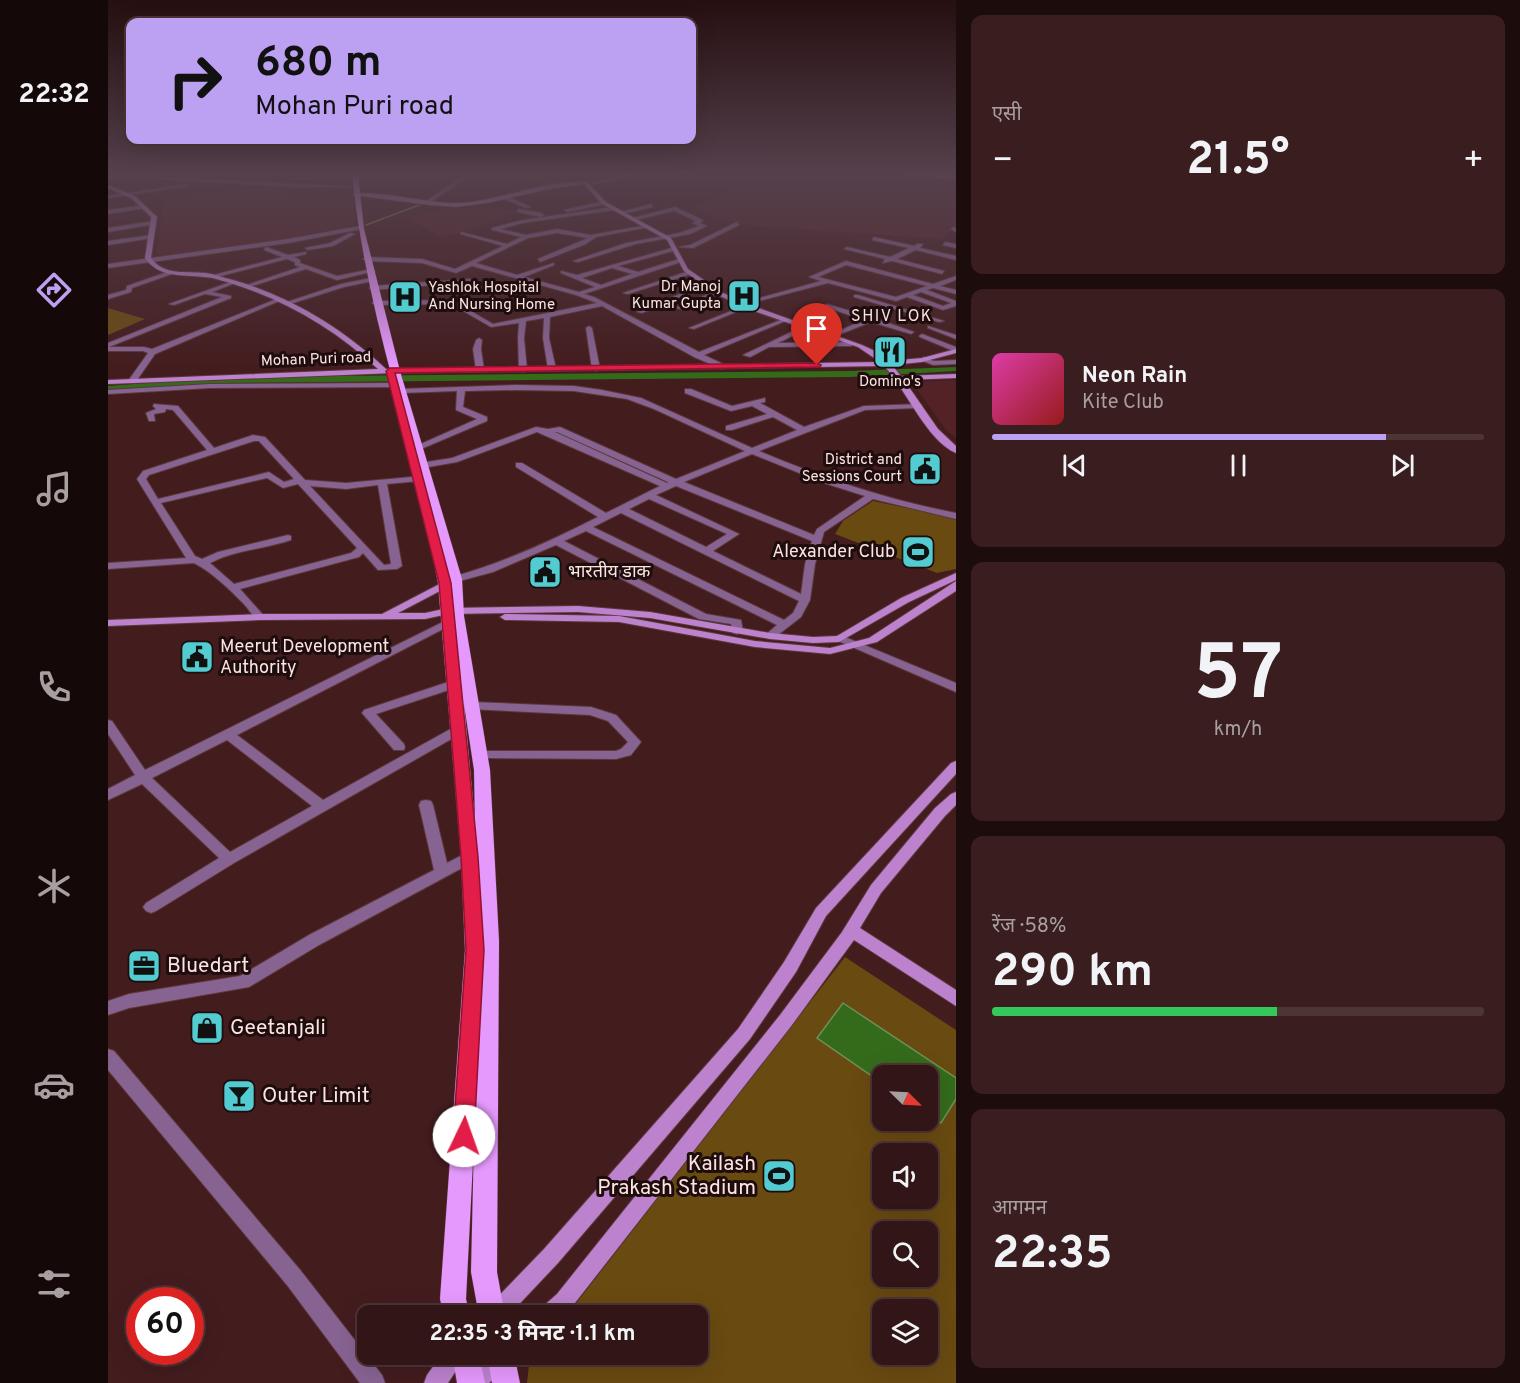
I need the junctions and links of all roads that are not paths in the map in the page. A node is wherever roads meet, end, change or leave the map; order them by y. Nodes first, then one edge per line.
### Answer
1 (140, 239) edge
2 (151, 239) edge
3 (294, 239) edge
4 (307, 239) edge
5 (342, 239) edge
6 (362, 239) edge
7 (480, 239) edge
8 (523, 239) edge
9 (590, 239) edge
10 (651, 239) edge
11 (670, 239) edge
12 (708, 239) edge
13 (108, 243) edge
14 (945, 244) dead end
15 (149, 245) junction
16 (508, 246) junction
17 (956, 246) edge
18 (140, 247) dead end
19 (266, 247) junction
20 (308, 248) dead end
21 (679, 248) junction
22 (847, 249) dead end
23 (909, 251) junction
24 (287, 257) junction
25 (956, 258) edge
26 (368, 259) junction
27 (891, 259) junction
28 (149, 260) junction
29 (576, 261) dead end
30 (679, 261) junction
31 (472, 264) junction
32 (108, 265) edge
33 (612, 266) junction
34 (306, 267) junction
35 (836, 267) junction
36 (875, 270) junction
37 (371, 271) junction
38 (563, 272) dead end
39 (942, 272) dead end
40 (170, 273) junction
41 (689, 273) junction
42 (637, 274) junction
43 (863, 274) dead end
44 (213, 276) junction
45 (517, 277) junction
46 (578, 277) junction
47 (956, 278) edge
48 (470, 280) dead end
49 (827, 281) junction
50 (235, 282) junction
51 (373, 285) junction
52 (706, 285) junction
53 (934, 285) junction
54 (247, 286) junction
55 (601, 287) junction
56 (920, 290) junction
57 (205, 292) junction
58 (718, 292) junction
59 (956, 292) edge
60 (626, 293) dead end
61 (846, 293) dead end
62 (579, 294) junction
63 (907, 295) junction
64 (108, 298) edge
65 (284, 301) junction
66 (377, 303) junction
67 (172, 304) dead end
68 (603, 304) junction
69 (748, 304) junction
70 (955, 304) edge
71 (827, 306) dead end
72 (678, 308) dead end
73 (897, 309) junction
74 (640, 312) dead end
75 (888, 312) dead end
76 (547, 314) junction
77 (880, 316) dead end
78 (524, 320) junction
79 (785, 320) junction
80 (871, 320) junction
81 (941, 321) dead end
82 (806, 327) junction
83 (930, 327) dead end
84 (590, 328) dead end
85 (692, 328) dead end
86 (911, 332) dead end
87 (836, 334) junction
88 (922, 336) dead end
89 (956, 337) edge
90 (479, 340) dead end
91 (851, 344) junction
92 (769, 345) junction
93 (860, 346) junction
94 (108, 347) edge
95 (956, 351) edge
96 (152, 352) junction
97 (872, 352) junction
98 (697, 355) junction
99 (747, 355) dead end
100 (924, 360) junction
101 (956, 362) edge
102 (722, 367) junction
103 (552, 369) junction
104 (596, 369) junction
105 (480, 370) junction
106 (523, 370) junction
107 (892, 372) junction
108 (956, 376) edge
109 (395, 379) junction
110 (132, 381) junction
111 (108, 382) edge
112 (461, 390) junction
113 (688, 391) dead end
114 (108, 392) edge
115 (762, 400) dead end
116 (753, 403) junction
117 (918, 406) junction
118 (404, 410) junction
119 (774, 414) junction
120 (152, 419) dead end
121 (729, 428) dead end
122 (803, 430) junction
123 (418, 447) junction
124 (750, 450) junction
125 (956, 450) edge
126 (212, 451) junction
127 (423, 465) junction
128 (519, 465) dead end
129 (419, 478) junction
130 (301, 482) junction
131 (382, 482) junction
132 (671, 484) junction
133 (648, 495) junction
134 (870, 497) junction
135 (155, 502) junction
136 (621, 509) junction
137 (956, 516) edge
138 (605, 517) junction
139 (586, 527) junction
140 (288, 538) dead end
141 (816, 539) junction
142 (556, 541) junction
143 (362, 549) junction
144 (706, 551) junction
145 (199, 562) junction
146 (108, 566) edge
147 (956, 576) edge
148 (451, 581) junction
149 (956, 584) edge
150 (232, 588) junction
151 (805, 600) junction
152 (452, 616) junction
153 (260, 617) junction
154 (383, 617) junction
155 (108, 623) edge
156 (783, 624) junction
157 (737, 631) junction
158 (770, 636) junction
159 (840, 638) junction
160 (856, 645) junction
161 (454, 684) junction
162 (956, 688) edge
163 (473, 706) junction
164 (108, 724) edge
165 (458, 730) junction
166 (227, 734) junction
167 (399, 747) dead end
168 (480, 754) junction
169 (956, 766) edge
170 (143, 777) junction
171 (108, 795) edge
172 (956, 797) edge
173 (426, 805) dead end
174 (321, 806) junction
175 (470, 857) junction
176 (229, 859) junction
177 (442, 873) junction
178 (152, 907) dead end
179 (851, 930) junction
180 (956, 999) edge
181 (108, 1008) edge
182 (112, 1069) edge
183 (454, 1305) edge
184 (491, 1305) edge
185 (503, 1305) edge
186 (559, 1305) edge
187 (448, 1365) edge
188 (468, 1365) edge
189 (499, 1365) edge
190 (374, 1383) edge
191 (435, 1383) edge
192 (472, 1383) edge

1 - 13 street
2 - 15 street
3 - 28 street
4 - 19 street
5 - 20 street
6 - 26 main road
7 - 16 street
8 - 16 street
9 - 45 street
10 - 29 street
11 - 21 street
12 - 21 street
14 - 17 street
15 - 18 street
15 - 28 street
16 - 31 street
19 - 24 street
19 - 24 street
19 - 28 street
21 - 30 street
21 - 33 street
21 - 69 street
22 - 27 street
23 - 23 street
23 - 25 street
23 - 27 street
24 - 34 street
24 - 44 street
26 - 31 street
26 - 37 main road
27 - 36 street
27 - 39 street
28 - 32 street
28 - 40 street
30 - 41 street
30 - 42 street
31 - 45 street
33 - 42 street
33 - 46 street
34 - 37 street
34 - 54 street
35 - 36 street
35 - 43 street
35 - 49 street
36 - 53 street
37 - 51 main road
38 - 46 street
40 - 44 street
40 - 64 street
41 - 52 street
41 - 60 street
42 - 55 street
44 - 50 street
45 - 62 street
46 - 55 street
47 - 53 street
48 - 51 street
49 - 63 street
49 - 69 street
50 - 54 street
50 - 57 street
51 - 65 street
51 - 66 main road
52 - 58 street
52 - 74 street
53 - 56 street
53 - 59 street
54 - 65 street
55 - 62 street
56 - 63 street
56 - 70 street
57 - 67 street
57 - 94 street
58 - 69 street
58 - 72 street
61 - 73 street
62 - 68 street
63 - 70 street
65 - 96 street
65 - 109 street
66 - 78 street
66 - 109 main road
68 - 76 street
68 - 98 street
69 - 79 street
69 - 85 street
69 - 87 street
71 - 80 street
73 - 75 street
73 - 81 street
76 - 78 street
76 - 103 street
77 - 80 street
78 - 106 street
79 - 82 street
79 - 98 street
80 - 86 street
80 - 87 street
82 - 91 street
82 - 92 street
83 - 89 street
84 - 104 street
87 - 93 street
88 - 95 street
90 - 105 street
91 - 92 street
91 - 93 street
92 - 99 street
93 - 97 street
94 - 96 street
95 - 100 street
96 - 110 street
97 - 100 street
97 - 107 street
98 - 102 street
100 - 101 street
100 - 107 street
102 - 104 street, Mohan Puri road
102 - 107 street, Mohan Puri road
103 - 104 street, Mohan Puri road
103 - 106 street, Mohan Puri road
105 - 106 street, Mohan Puri road
105 - 109 street, Mohan Puri road
107 - 108 street
107 - 117 street
109 - 110 street, Mohan Puri road
109 - 112 street
109 - 114 street
109 - 118 main road
110 - 111 street, Mohan Puri road
112 - 123 street
112 - 124 street
113 - 116 street
115 - 116 street
116 - 119 street
117 - 122 street
117 - 125 street
118 - 123 main road
118 - 129 main road
119 - 121 street
119 - 122 street
120 - 126 street
122 - 124 street
123 - 127 main road
124 - 132 street
124 - 134 street
126 - 130 street
126 - 135 street
127 - 132 street
127 - 148 main road
128 - 138 street
129 - 131 street
129 - 148 main road
130 - 131 street
130 - 135 street
130 - 143 street
131 - 143 street
132 - 133 street
132 - 141 street
133 - 136 street
133 - 144 street
134 - 137 street
134 - 141 street
135 - 145 street
136 - 138 street
136 - 144 street
138 - 139 street
139 - 142 street
139 - 156 street
140 - 145 street
141 - 151 street
142 - 148 street
142 - 157 street
143 - 150 street
144 - 151 street
145 - 146 street
145 - 150 street
147 - 159 street
148 - 152 main road
148 - 154 street
149 - 160 street
150 - 153 street
151 - 156 street
152 - 154 street
152 - 157 street
152 - 160 street
152 - 161 main road
152 - 163 main road
152 - 166 street
153 - 154 street
153 - 155 street
156 - 158 street
157 - 158 street
158 - 159 street
159 - 160 street
160 - 162 street
161 - 165 main road
161 - 167 street
163 - 168 main road
163 - 168 street
164 - 170 street
165 - 174 street
165 - 175 main road
166 - 170 street
166 - 174 street
168 - 184 main road
169 - 185 street
170 - 171 street
170 - 176 street
172 - 179 street
173 - 177 street
174 - 176 street
175 - 177 street
175 - 183 main road
176 - 178 street
177 - 181 street
179 - 180 street
179 - 186 street
182 - 190 street
187 - 191 street
188 - 192 main road
189 - 192 street

